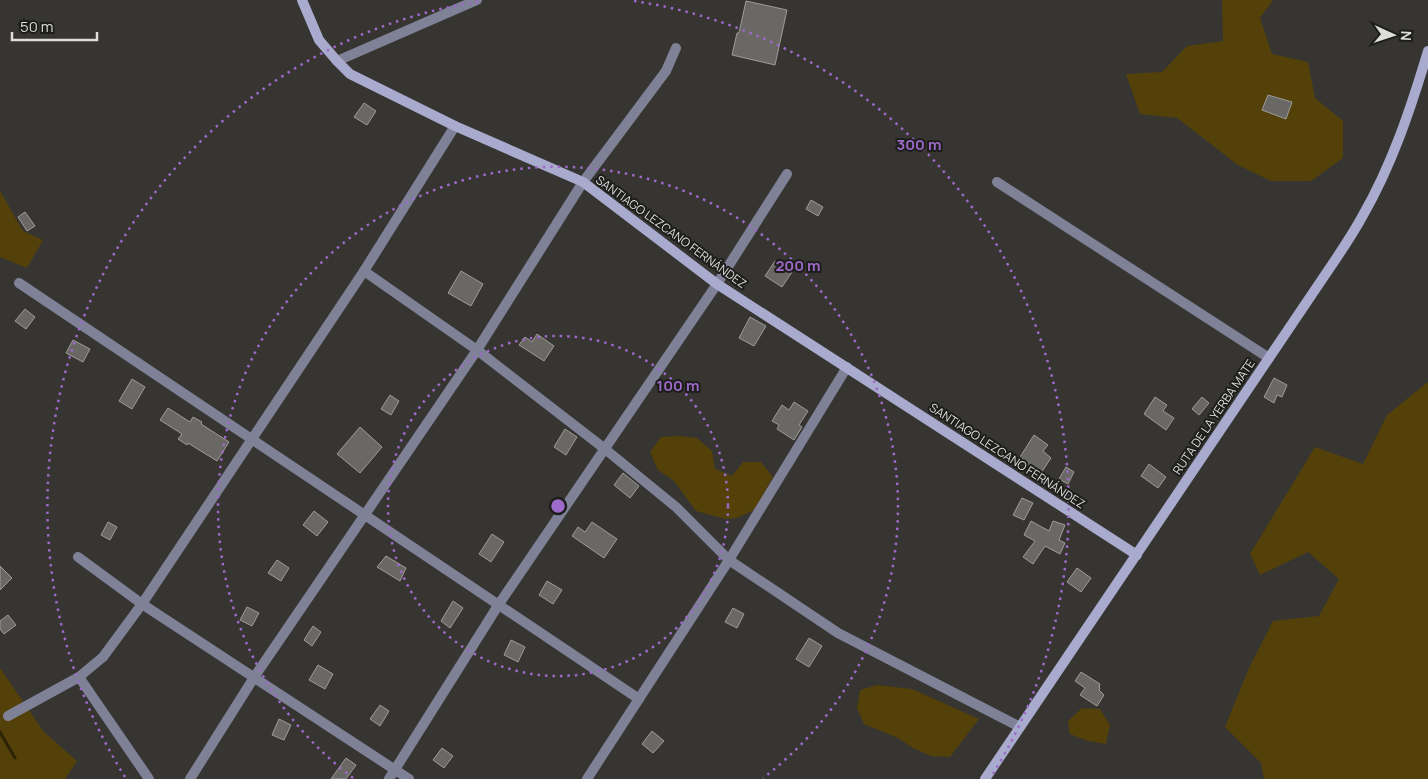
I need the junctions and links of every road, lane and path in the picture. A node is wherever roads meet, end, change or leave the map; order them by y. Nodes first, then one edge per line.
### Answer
1 (302, 0) edge
2 (477, 0) edge
3 (676, 48) dead end
4 (1428, 51) edge
5 (337, 61) junction
6 (455, 126) junction
7 (787, 174) dead end
8 (583, 182) junction
9 (997, 182) dead end
10 (364, 271) junction
11 (19, 283) dead end
12 (717, 284) junction
13 (477, 350) junction
14 (1269, 358) junction
15 (847, 367) junction
16 (252, 439) junction
17 (605, 449) junction
18 (365, 514) junction
19 (1136, 555) junction
20 (78, 556) dead end
21 (729, 560) junction
22 (142, 604) junction
23 (500, 604) junction
24 (255, 676) junction
25 (79, 678) junction
26 (639, 698) junction
27 (8, 716) dead end
28 (1020, 727) junction
29 (396, 769) junction
30 (149, 779) edge
31 (190, 779) edge
32 (389, 779) edge
33 (409, 779) edge
34 (587, 779) edge
35 (985, 779) edge

1 - 5 street, SANTIAGO LEZCANO FERNÁNDEZ
2 - 5 street
3 - 8 street
4 - 14 street, RUTA DE LA YERBA MATE
5 - 6 street, SANTIAGO LEZCANO FERNÁNDEZ
6 - 8 street, SANTIAGO LEZCANO FERNÁNDEZ
6 - 10 street
7 - 12 street
8 - 12 street, SANTIAGO LEZCANO FERNÁNDEZ
8 - 13 street
9 - 14 street
10 - 13 street
10 - 16 street
11 - 16 street
12 - 15 street, SANTIAGO LEZCANO FERNÁNDEZ
12 - 17 street
13 - 17 street
13 - 18 street
14 - 19 street, RUTA DE LA YERBA MATE
15 - 19 street, SANTIAGO LEZCANO FERNÁNDEZ
15 - 21 street
16 - 18 street
16 - 22 street
17 - 21 street
17 - 23 street
18 - 23 street
18 - 24 street
19 - 28 street, RUTA DE LA YERBA MATE
20 - 22 street
21 - 26 street
21 - 28 street
22 - 24 street
22 - 25 street
23 - 26 street
23 - 29 street
24 - 29 street
24 - 31 street
25 - 27 street
25 - 30 street
26 - 34 street
28 - 35 street, RUTA DE LA YERBA MATE
29 - 32 street
29 - 33 street

